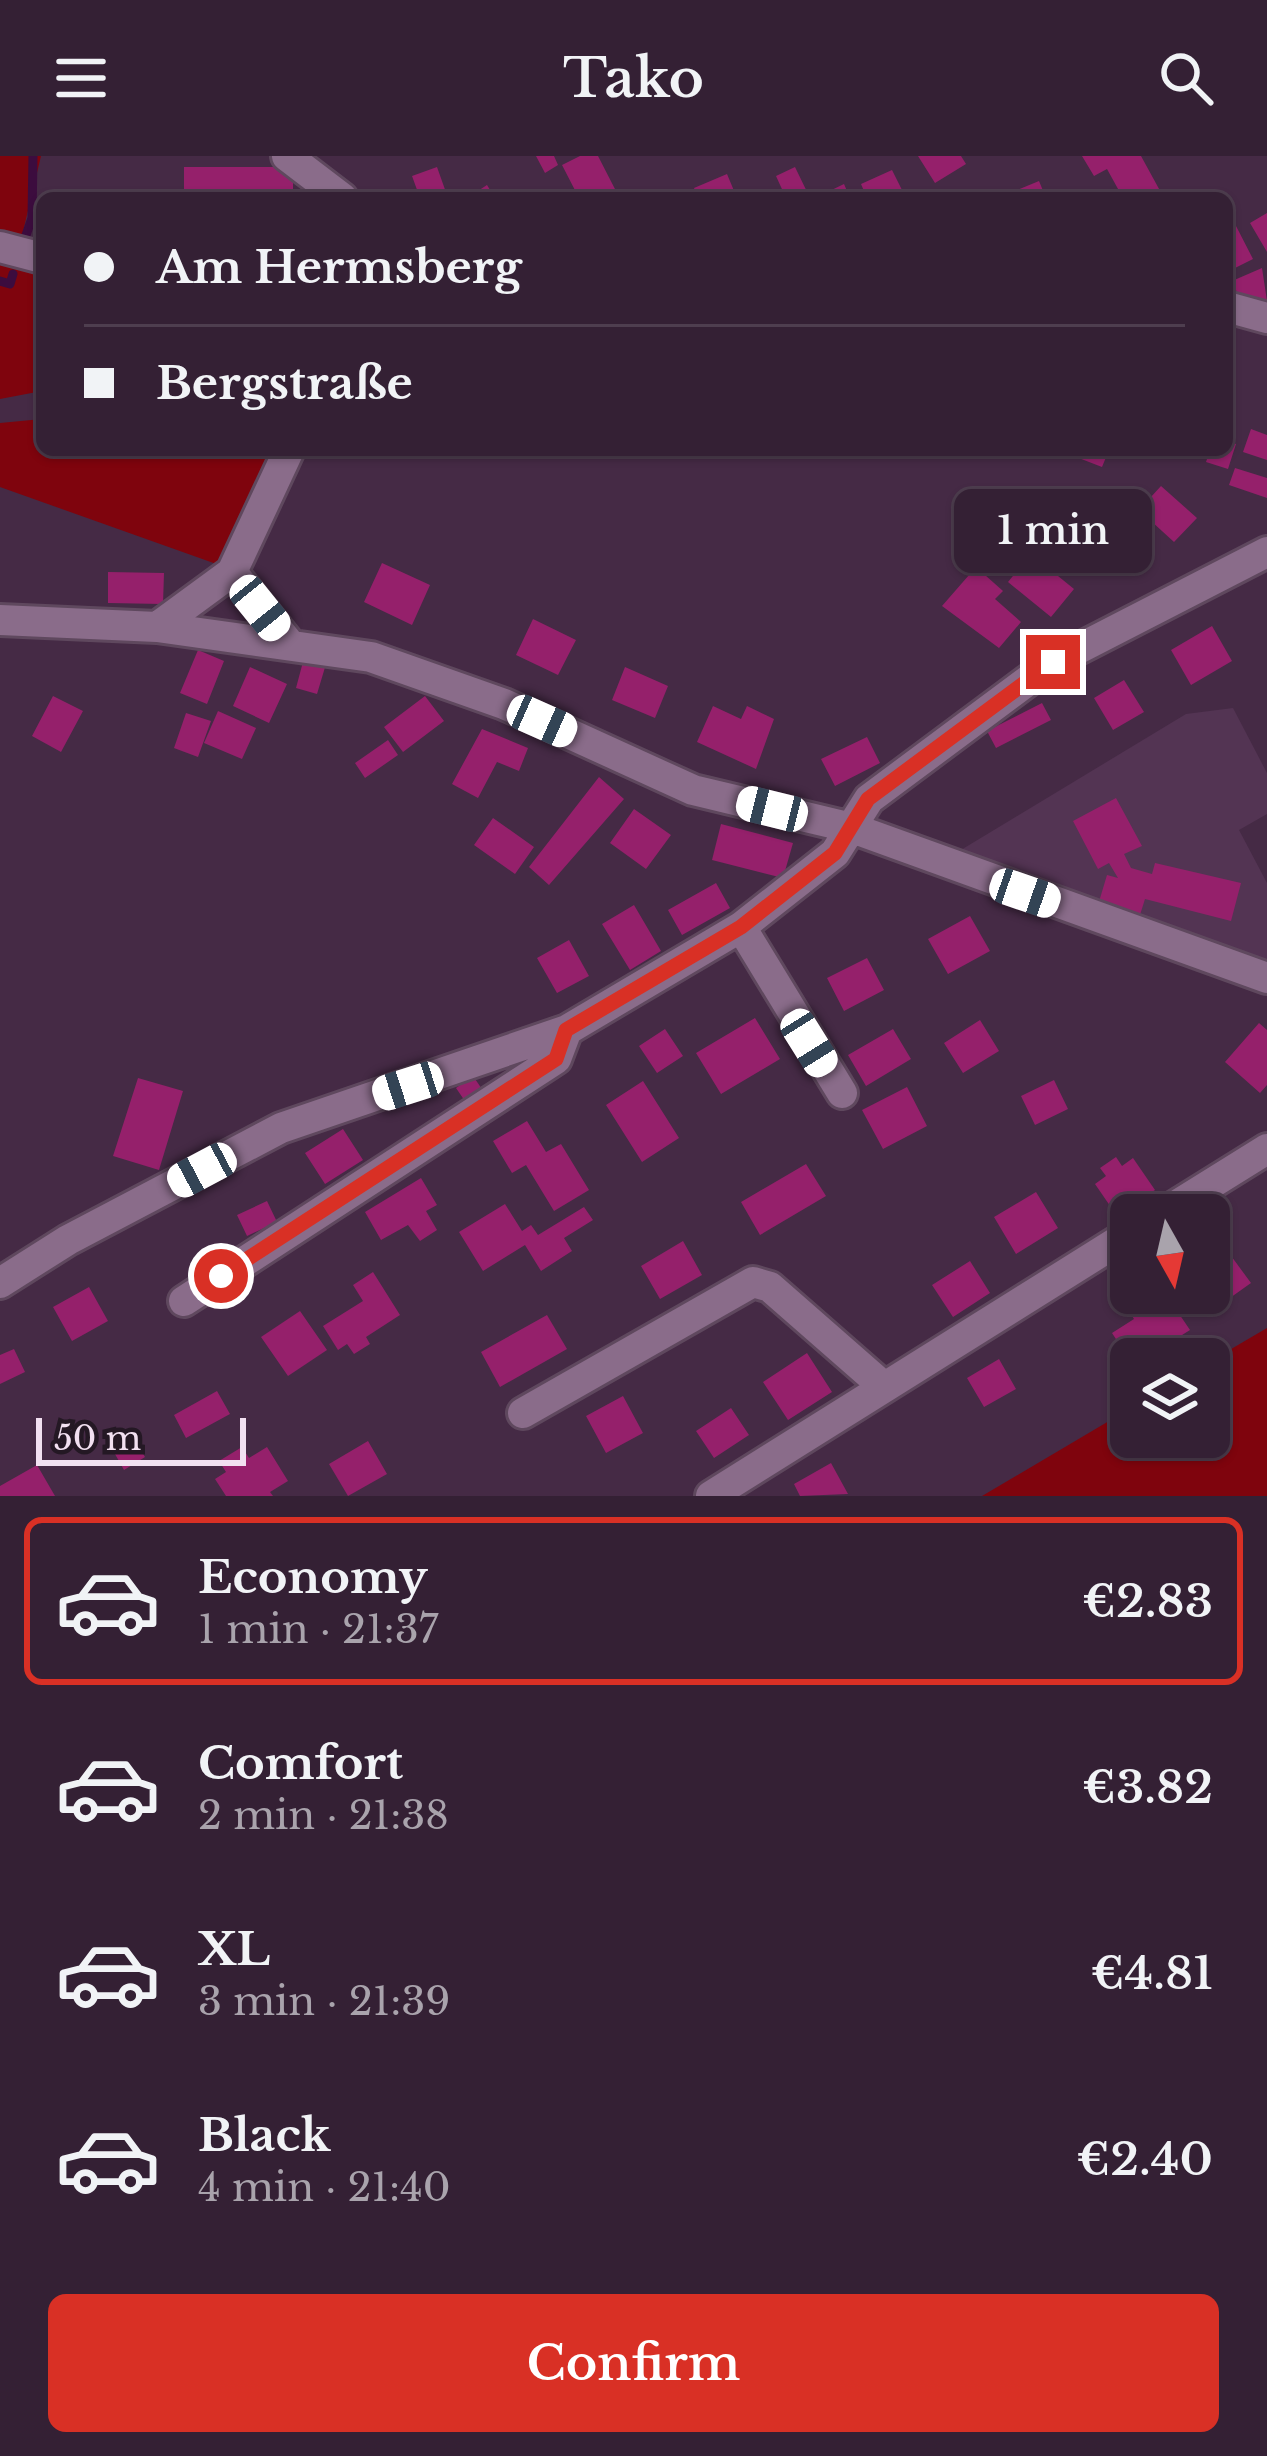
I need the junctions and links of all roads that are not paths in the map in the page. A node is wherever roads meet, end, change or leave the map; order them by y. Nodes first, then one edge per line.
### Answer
1 (287, 156) edge
2 (334, 192) edge
3 (0, 247) edge
4 (36, 256) edge
5 (1233, 309) edge
6 (1267, 318) edge
7 (286, 456) edge
8 (1267, 552) edge
9 (232, 572) junction
10 (0, 620) edge
11 (157, 627) junction
12 (288, 642) junction
13 (852, 828) junction
14 (729, 934) junction
15 (1267, 978) edge
16 (566, 1030) junction
17 (800, 1058) dead end
18 (842, 1093) dead end
19 (1267, 1149) edge
20 (1195, 1194) edge
21 (1110, 1246) edge
22 (0, 1283) edge
23 (184, 1301) dead end
24 (884, 1387) junction
25 (523, 1412) dead end
26 (711, 1496) edge

1 - 2 street
3 - 4 street
5 - 6 street
7 - 9 street
8 - 13 street
9 - 11 street
9 - 12 street
10 - 11 street
11 - 12 street
12 - 13 street
13 - 14 street
13 - 15 street
14 - 16 street
14 - 17 street
14 - 18 street
16 - 22 street
16 - 23 street
19 - 20 street
21 - 24 street
24 - 25 street
24 - 26 street

